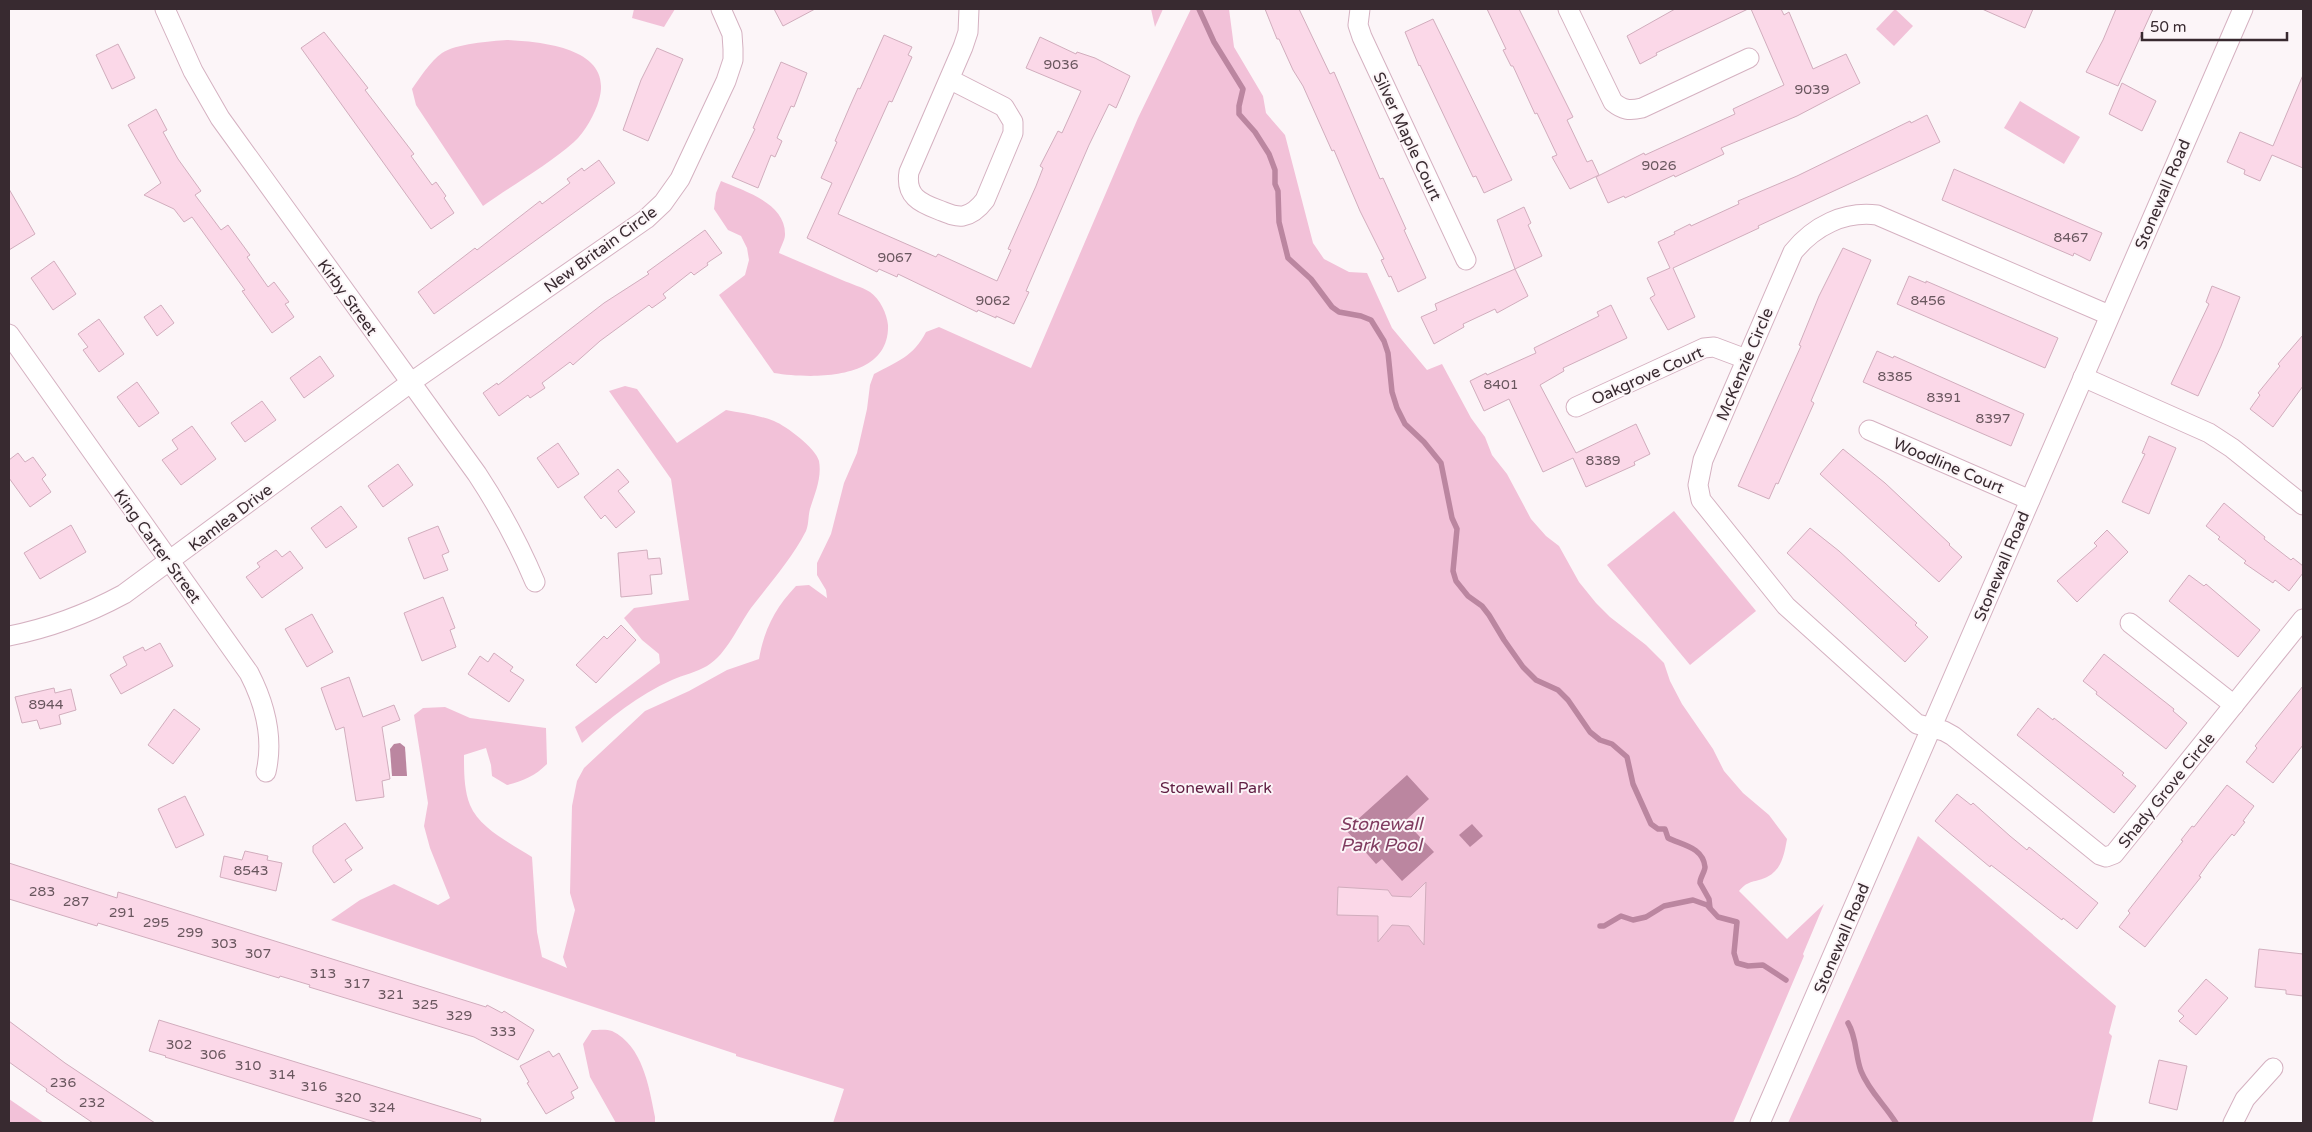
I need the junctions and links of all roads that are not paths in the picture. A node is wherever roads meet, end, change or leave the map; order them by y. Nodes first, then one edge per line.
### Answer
1 (165, 9) edge
2 (721, 9) edge
3 (969, 9) edge
4 (1360, 9) edge
5 (1568, 9) edge
6 (2244, 9) edge
7 (1749, 58) dead end
8 (951, 80) junction
9 (1466, 260) dead end
10 (2109, 315) junction
11 (9, 334) edge
12 (1746, 359) junction
13 (2083, 377) junction
14 (410, 383) junction
15 (1576, 407) dead end
16 (1869, 430) dead end
17 (2030, 500) junction
18 (2303, 505) edge
19 (169, 562) junction
20 (536, 582) dead end
21 (2303, 619) edge
22 (2130, 622) dead end
23 (9, 636) edge
24 (2234, 705) junction
25 (1931, 728) junction
26 (266, 772) dead end
27 (2273, 1068) dead end
28 (1760, 1123) edge
29 (2233, 1123) edge

1 - 14 street, Kirby Street
2 - 14 street, New Britain Circle
3 - 8 street
4 - 9 street, Silver Maple Court
5 - 7 street
6 - 10 street, Stonewall Road
8 - 8 street
10 - 12 street, McKenzie Circle
10 - 13 street, Stonewall Road
11 - 19 street, King Carter Street
12 - 15 street, Oakgrove Court
12 - 25 street, McKenzie Circle
13 - 17 street, Stonewall Road
13 - 18 street
14 - 19 street, Kamlea Drive
14 - 20 street, Kirby Street
16 - 17 street, Woodline Court
17 - 25 street, Stonewall Road
19 - 23 street, Kamlea Drive
19 - 26 street, King Carter Street
21 - 24 street, Shady Grove Circle
22 - 24 street
24 - 25 street, Shady Grove Circle
25 - 28 street, Stonewall Road
27 - 29 street

